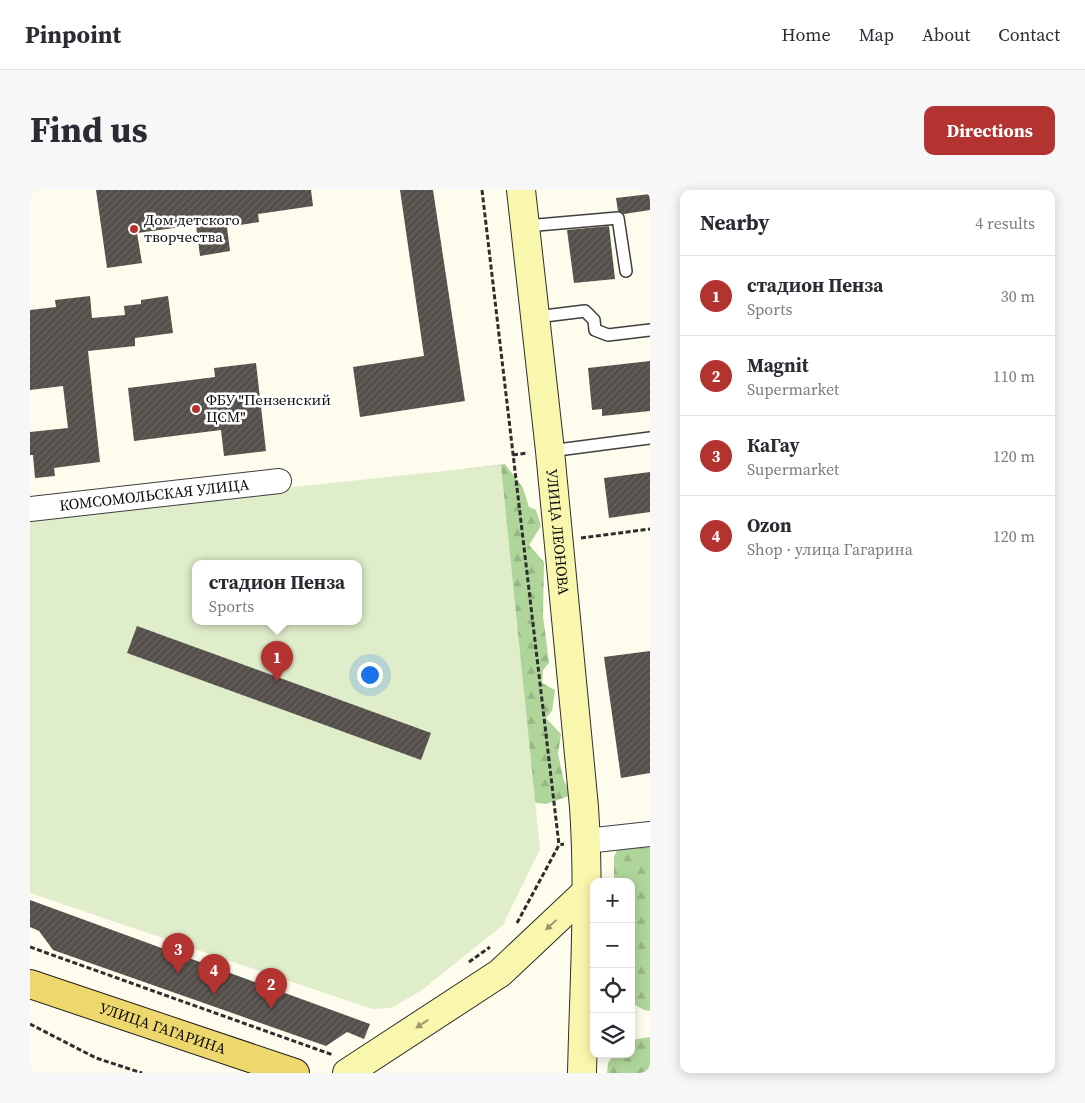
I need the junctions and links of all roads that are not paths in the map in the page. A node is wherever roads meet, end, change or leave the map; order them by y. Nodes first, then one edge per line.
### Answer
1 (522, 190) edge
2 (526, 226) junction
3 (626, 271) dead end
4 (536, 317) junction
5 (650, 330) edge
6 (650, 438) edge
7 (550, 451) junction
8 (279, 481) dead end
9 (30, 509) edge
10 (650, 834) edge
11 (586, 841) junction
12 (586, 883) junction
13 (30, 984) edge
14 (341, 1065) edge
15 (295, 1073) edge
16 (582, 1073) edge

1 - 2 main road, УЛИЦА ЛЕОНОВА
2 - 3 lane
2 - 4 main road, УЛИЦА ЛЕОНОВА
4 - 5 lane
4 - 7 main road, УЛИЦА ЛЕОНОВА
6 - 7 lane
7 - 11 main road, УЛИЦА ЛЕОНОВА
8 - 9 street, КОМСОМОЛЬСКАЯ УЛИЦА
10 - 11 street
11 - 12 main road, УЛИЦА ЛЕОНОВА
12 -> 14 main road
12 - 16 main road, УЛИЦА ЛЕОНОВА
13 - 15 main road, УЛИЦА ГАГАРИНА

